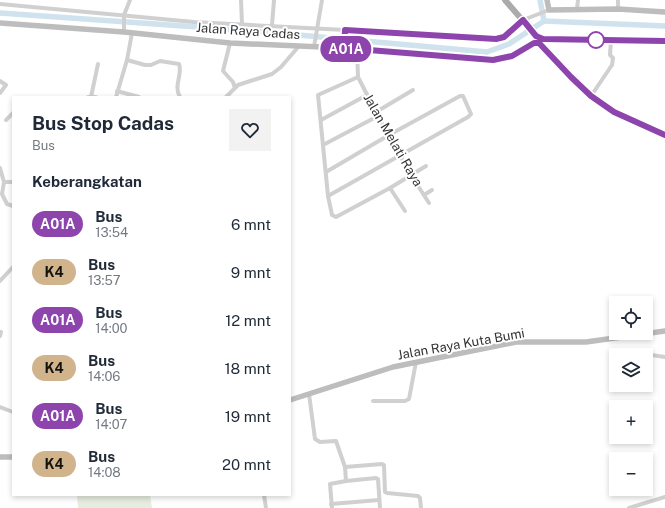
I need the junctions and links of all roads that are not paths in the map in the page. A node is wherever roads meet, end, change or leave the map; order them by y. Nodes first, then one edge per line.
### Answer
1 (130, 0) edge
2 (241, 0) edge
3 (274, 0) edge
4 (322, 0) edge
5 (505, 0) edge
6 (546, 0) edge
7 (578, 0) edge
8 (618, 0) edge
9 (0, 4) edge
10 (577, 9) junction
11 (618, 9) junction
12 (546, 11) junction
13 (665, 12) edge
14 (124, 16) junction
15 (525, 21) junction
16 (0, 23) edge
17 (242, 24) junction
18 (272, 25) junction
19 (317, 29) junction
20 (124, 31) junction
21 (132, 32) junction
22 (345, 32) junction
23 (611, 40) junction
24 (665, 41) edge
25 (230, 43) junction
26 (315, 44) junction
27 (299, 46) junction
28 (344, 46) junction
29 (357, 50) junction
30 (126, 60) junction
31 (98, 64) dead end
32 (358, 77) junction
33 (0, 81) edge
34 (235, 88) junction
35 (413, 90) dead end
36 (117, 91) junction
37 (0, 93) edge
38 (367, 95) junction
39 (92, 96) edge
40 (116, 96) edge
41 (135, 96) edge
42 (179, 96) edge
43 (227, 96) edge
44 (591, 96) junction
45 (12, 114) edge
46 (377, 114) junction
47 (6, 120) dead end
48 (321, 120) junction
49 (665, 134) edge
50 (389, 135) junction
51 (323, 145) junction
52 (401, 155) junction
53 (426, 166) dead end
54 (0, 168) edge
55 (326, 172) junction
56 (412, 175) junction
57 (4, 182) junction
58 (12, 182) edge
59 (1, 188) edge
60 (390, 188) junction
61 (432, 190) dead end
62 (424, 194) junction
63 (328, 196) junction
64 (430, 203) dead end
65 (12, 206) edge
66 (405, 211) dead end
67 (12, 268) edge
68 (1, 279) edge
69 (665, 330) edge
70 (653, 355) edge
71 (665, 357) edge
72 (416, 362) junction
73 (309, 394) junction
74 (291, 400) edge
75 (373, 401) dead end
76 (0, 407) edge
77 (12, 412) edge
78 (12, 457) edge
79 (0, 458) edge
80 (345, 467) junction
81 (346, 481) junction
82 (264, 496) edge
83 (665, 497) edge
84 (379, 500) junction
85 (332, 506) edge
86 (266, 508) edge
87 (380, 508) edge
88 (421, 508) edge
89 (629, 508) edge

1 - 14 street
2 - 17 street
3 - 18 street
4 - 19 street
5 - 15 main road
6 - 12 street
7 - 10 street
8 - 11 street
9 - 14 street
10 - 11 street
10 - 12 street
11 - 13 street
12 - 15 street
14 - 17 street
14 - 20 street
15 - 22 main road
15 - 23 main road
16 - 20 street, Jalan Raya Cadas
17 - 18 street
18 - 19 street
19 - 22 street
19 - 26 street
20 - 21 street, Jalan Raya Cadas
21 - 25 street, Jalan Raya Cadas
21 - 30 street
22 - 28 main road
23 - 24 main road
23 - 44 street
25 - 27 street, Jalan Raya Cadas
25 - 34 street
26 - 27 street, Jalan Raya Cadas
26 - 28 street, Jalan Raya Cadas
27 - 34 street
28 - 29 main road, Jalan Raya Cadas
29 - 32 street
29 - 44 main road, Jalan Raya Cadas
30 - 36 street
30 - 42 street
31 - 39 street
32 - 38 street, Jalan Melati Raya
32 - 48 street
33 - 37 street
34 - 43 street
35 - 46 street
36 - 40 street
36 - 41 street
38 - 46 street, Jalan Melati Raya
38 - 48 street
44 - 49 main road
45 - 47 street
46 - 50 street, Jalan Melati Raya
46 - 51 street
48 - 51 street
50 - 52 street, Jalan Melati Raya
50 - 52 street
50 - 55 street
51 - 55 street
52 - 56 street, Jalan Melati Raya
52 - 63 street
53 - 56 street
54 - 57 street
55 - 63 street
56 - 60 street
56 - 62 street, Jalan Melati Raya
57 - 58 street
57 - 59 street
59 - 65 street
60 - 63 street
60 - 66 street
61 - 62 street
62 - 64 street, Jalan Melati Raya
67 - 68 street
69 - 72 street, Jalan Raya Kuta Bumi
70 - 71 street
72 - 73 street, Jalan Raya Kuta Bumi
72 - 75 street
73 - 74 street, Jalan Raya Kuta Bumi
73 - 80 street
76 - 77 street
78 - 79 street
80 - 81 street
80 - 88 street
81 - 84 street
81 - 85 street
82 - 86 street
83 - 89 street
84 - 85 street
84 - 87 street

